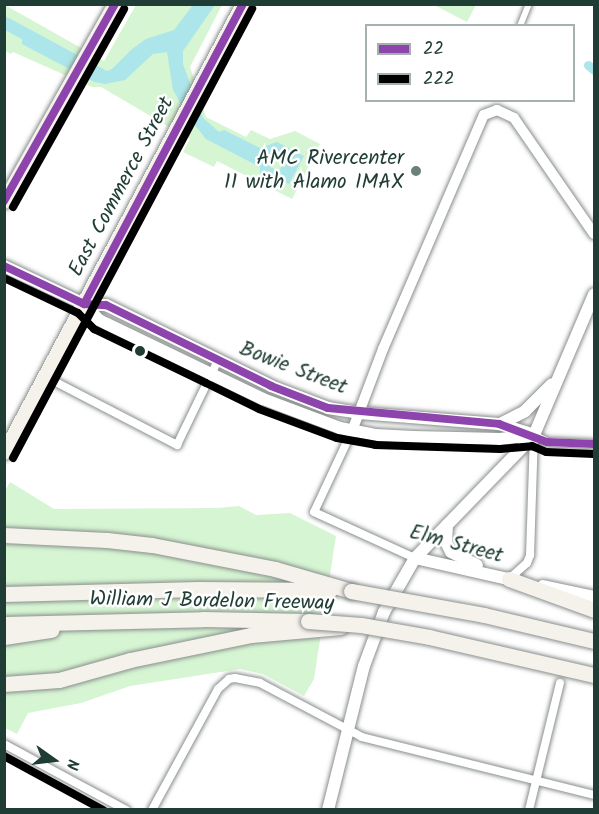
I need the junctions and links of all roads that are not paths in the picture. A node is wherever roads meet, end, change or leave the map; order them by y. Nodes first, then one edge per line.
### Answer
1 (115, 4) edge
2 (243, 4) edge
3 (529, 4) edge
4 (521, 24) edge
5 (4, 202) edge
6 (594, 234) edge
7 (4, 266) edge
8 (594, 294) edge
9 (84, 304) junction
10 (218, 360) junction
11 (211, 374) junction
12 (560, 375) junction
13 (46, 377) junction
14 (359, 413) junction
15 (499, 424) junction
16 (352, 431) junction
17 (534, 435) junction
18 (594, 444) edge
19 (4, 453) edge
20 (447, 525) junction
21 (4, 528) edge
22 (4, 535) edge
23 (23, 536) junction
24 (415, 558) junction
25 (504, 578) junction
26 (351, 591) junction
27 (4, 594) edge
28 (594, 597) edge
29 (594, 610) edge
30 (88, 621) junction
31 (4, 624) edge
32 (308, 626) junction
33 (4, 637) edge
34 (594, 641) edge
35 (594, 675) edge
36 (561, 683) dead end
37 (4, 684) edge
38 (348, 730) junction
39 (4, 744) edge
40 (536, 780) junction
41 (594, 795) edge
42 (126, 810) edge
43 (152, 810) edge
44 (328, 810) edge
45 (529, 810) edge

1 - 5 main road
2 - 9 main road, East Commerce Street
3 - 4 street
6 - 14 street
7 - 9 main road, Bowie Street
8 - 12 main road
9 - 10 main road, Bowie Street
9 - 11 main road, Bowie Street
9 - 13 main road, East Commerce Street
10 - 11 street
10 - 14 main road, Bowie Street
11 - 13 street
11 - 16 main road, Bowie Street
12 - 15 main road
12 - 17 main road
13 - 19 main road, East Commerce Street
14 - 15 main road, Bowie Street
14 - 16 street
15 - 17 main road, Bowie Street
16 - 17 main road, Bowie Street
16 - 24 street, Elm Street
17 - 18 street, Bowie Street
17 - 20 main road
17 - 25 street
20 - 24 main road
20 - 25 main road
21 - 23 highway
22 - 23 highway
23 - 26 highway
24 - 25 main road, Elm Street
24 - 38 main road
25 - 28 main road, Elm Street
25 - 29 highway
26 - 27 highway, William J Bordelon Freeway
26 - 34 highway, William J Bordelon Freeway, bridge
30 - 31 highway, William J Bordelon Freeway
30 - 32 highway, William J Bordelon Freeway
30 - 33 highway
32 - 35 highway, William J Bordelon Freeway, bridge
32 - 37 highway
36 - 40 street
38 - 40 street
38 - 43 street
38 - 44 main road
39 - 42 street
40 - 41 street
40 - 45 street

